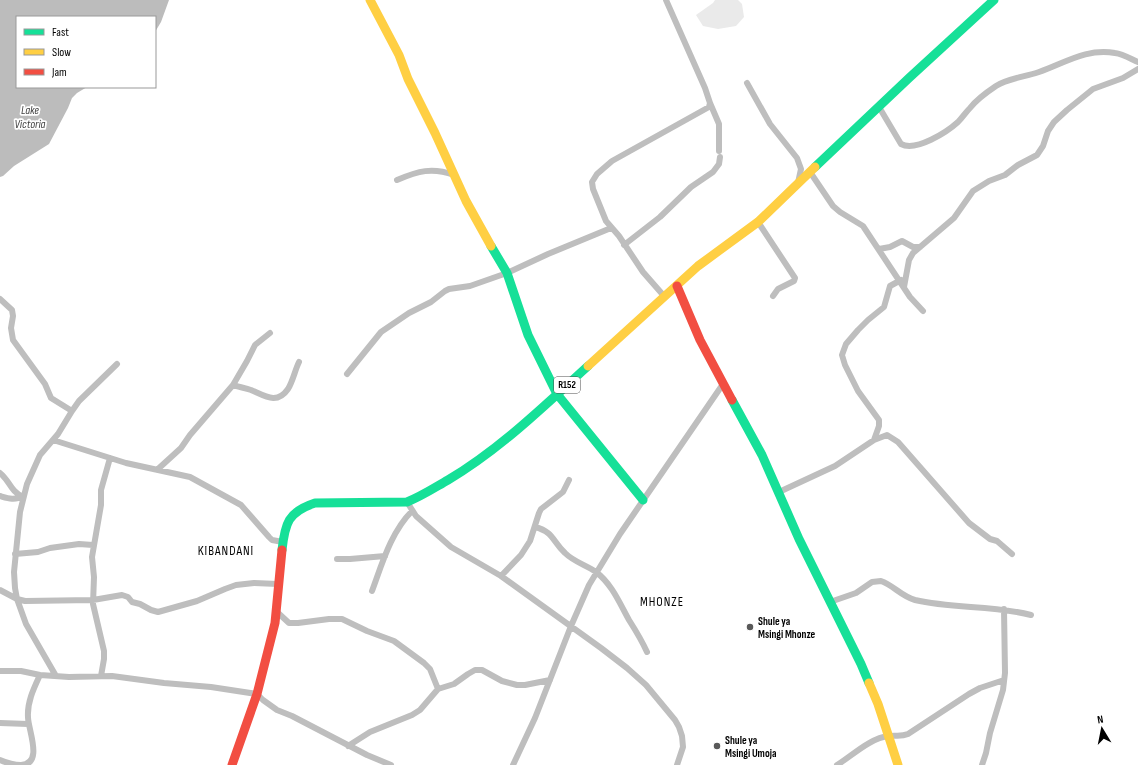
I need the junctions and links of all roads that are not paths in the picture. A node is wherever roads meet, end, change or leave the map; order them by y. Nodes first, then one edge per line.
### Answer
1 (370, 0) edge
2 (666, 0) edge
3 (994, 0) edge
4 (1138, 62) edge
5 (1138, 69) edge
6 (747, 83) dead end
7 (710, 103) junction
8 (879, 107) junction
9 (810, 172) junction
10 (454, 175) junction
11 (397, 180) dead end
12 (798, 184) junction
13 (758, 222) junction
14 (611, 228) junction
15 (624, 245) junction
16 (920, 247) junction
17 (880, 249) junction
18 (507, 273) junction
19 (901, 280) junction
20 (677, 286) junction
21 (904, 287) junction
22 (664, 296) junction
23 (773, 296) dead end
24 (0, 299) edge
25 (923, 311) dead end
26 (270, 333) dead end
27 (299, 362) dead end
28 (117, 364) dead end
29 (347, 374) dead end
30 (723, 384) junction
31 (233, 385) junction
32 (557, 394) junction
33 (72, 411) junction
34 (53, 440) junction
35 (874, 440) junction
36 (110, 458) junction
37 (158, 470) junction
38 (0, 473) edge
39 (569, 480) dead end
40 (779, 492) junction
41 (0, 496) edge
42 (23, 497) junction
43 (643, 500) junction
44 (407, 502) junction
45 (412, 511) junction
46 (535, 528) junction
47 (283, 542) junction
48 (93, 545) junction
49 (15, 554) junction
50 (1012, 554) dead end
51 (385, 556) junction
52 (337, 559) dead end
53 (596, 573) junction
54 (501, 576) junction
55 (278, 584) junction
56 (15, 588) junction
57 (0, 590) edge
58 (372, 591) dead end
59 (8, 594) junction
60 (16, 599) junction
61 (93, 600) junction
62 (830, 602) junction
63 (1004, 609) junction
64 (276, 611) junction
65 (1031, 615) dead end
66 (571, 626) junction
67 (647, 652) dead end
68 (0, 671) edge
69 (40, 675) junction
70 (56, 676) junction
71 (101, 676) junction
72 (550, 680) junction
73 (1004, 680) junction
74 (438, 690) junction
75 (257, 694) junction
76 (0, 723) edge
77 (28, 724) junction
78 (889, 736) junction
79 (348, 746) junction
80 (0, 760) edge
81 (232, 765) edge
82 (391, 765) edge
83 (513, 765) edge
84 (677, 765) edge
85 (837, 765) edge
86 (898, 765) edge
87 (982, 765) edge

1 - 10 main road
2 - 7 street
3 - 8 main road, R152
4 - 8 street
5 - 16 street
6 - 12 street
7 - 14 street
7 - 15 street
8 - 9 main road, R152
9 - 12 main road, R152
9 - 17 street
10 - 11 street
10 - 18 main road
12 - 13 main road, R152
13 - 20 main road, R152
13 - 23 street
14 - 15 street
14 - 18 street
15 - 22 street
16 - 17 street
16 - 21 street
17 - 19 street
18 - 29 street
18 - 32 main road
19 - 21 street
19 - 35 street
20 - 22 main road, R152
20 - 30 main road
21 - 25 street
22 - 32 main road, R152
24 - 33 street
26 - 31 street
27 - 31 street
28 - 33 street
30 - 40 main road
30 - 43 street
31 - 37 street
32 - 43 main road
32 - 44 main road, R152
33 - 34 street
34 - 36 street
34 - 42 street
35 - 40 street
35 - 50 street
36 - 37 street
36 - 48 street
37 - 47 street
38 - 42 street
39 - 46 street
40 - 62 main road
41 - 42 street
42 - 49 street
43 - 53 street
44 - 45 street
44 - 47 main road, R152
45 - 51 street
45 - 54 street
46 - 53 street
46 - 54 street
47 - 55 main road, R152
48 - 49 street
48 - 61 street
49 - 56 street
51 - 52 street
51 - 58 street
53 - 66 street
53 - 67 street
54 - 66 street
55 - 61 street
55 - 64 main road, R152
56 - 59 street
56 - 60 street
57 - 59 street
59 - 60 street
60 - 61 street
60 - 70 street
61 - 71 street
62 - 63 street
62 - 78 main road
63 - 65 street
63 - 73 street
64 - 74 street
64 - 75 main road, R152
66 - 72 street
66 - 84 street
68 - 69 street
69 - 70 street
69 - 77 street
70 - 71 street
71 - 75 street
72 - 74 street
72 - 83 street
73 - 78 street
73 - 87 street
74 - 79 street
75 - 79 street
75 - 81 main road, R152
76 - 77 street
77 - 80 street
78 - 85 street
78 - 86 main road
79 - 82 street

